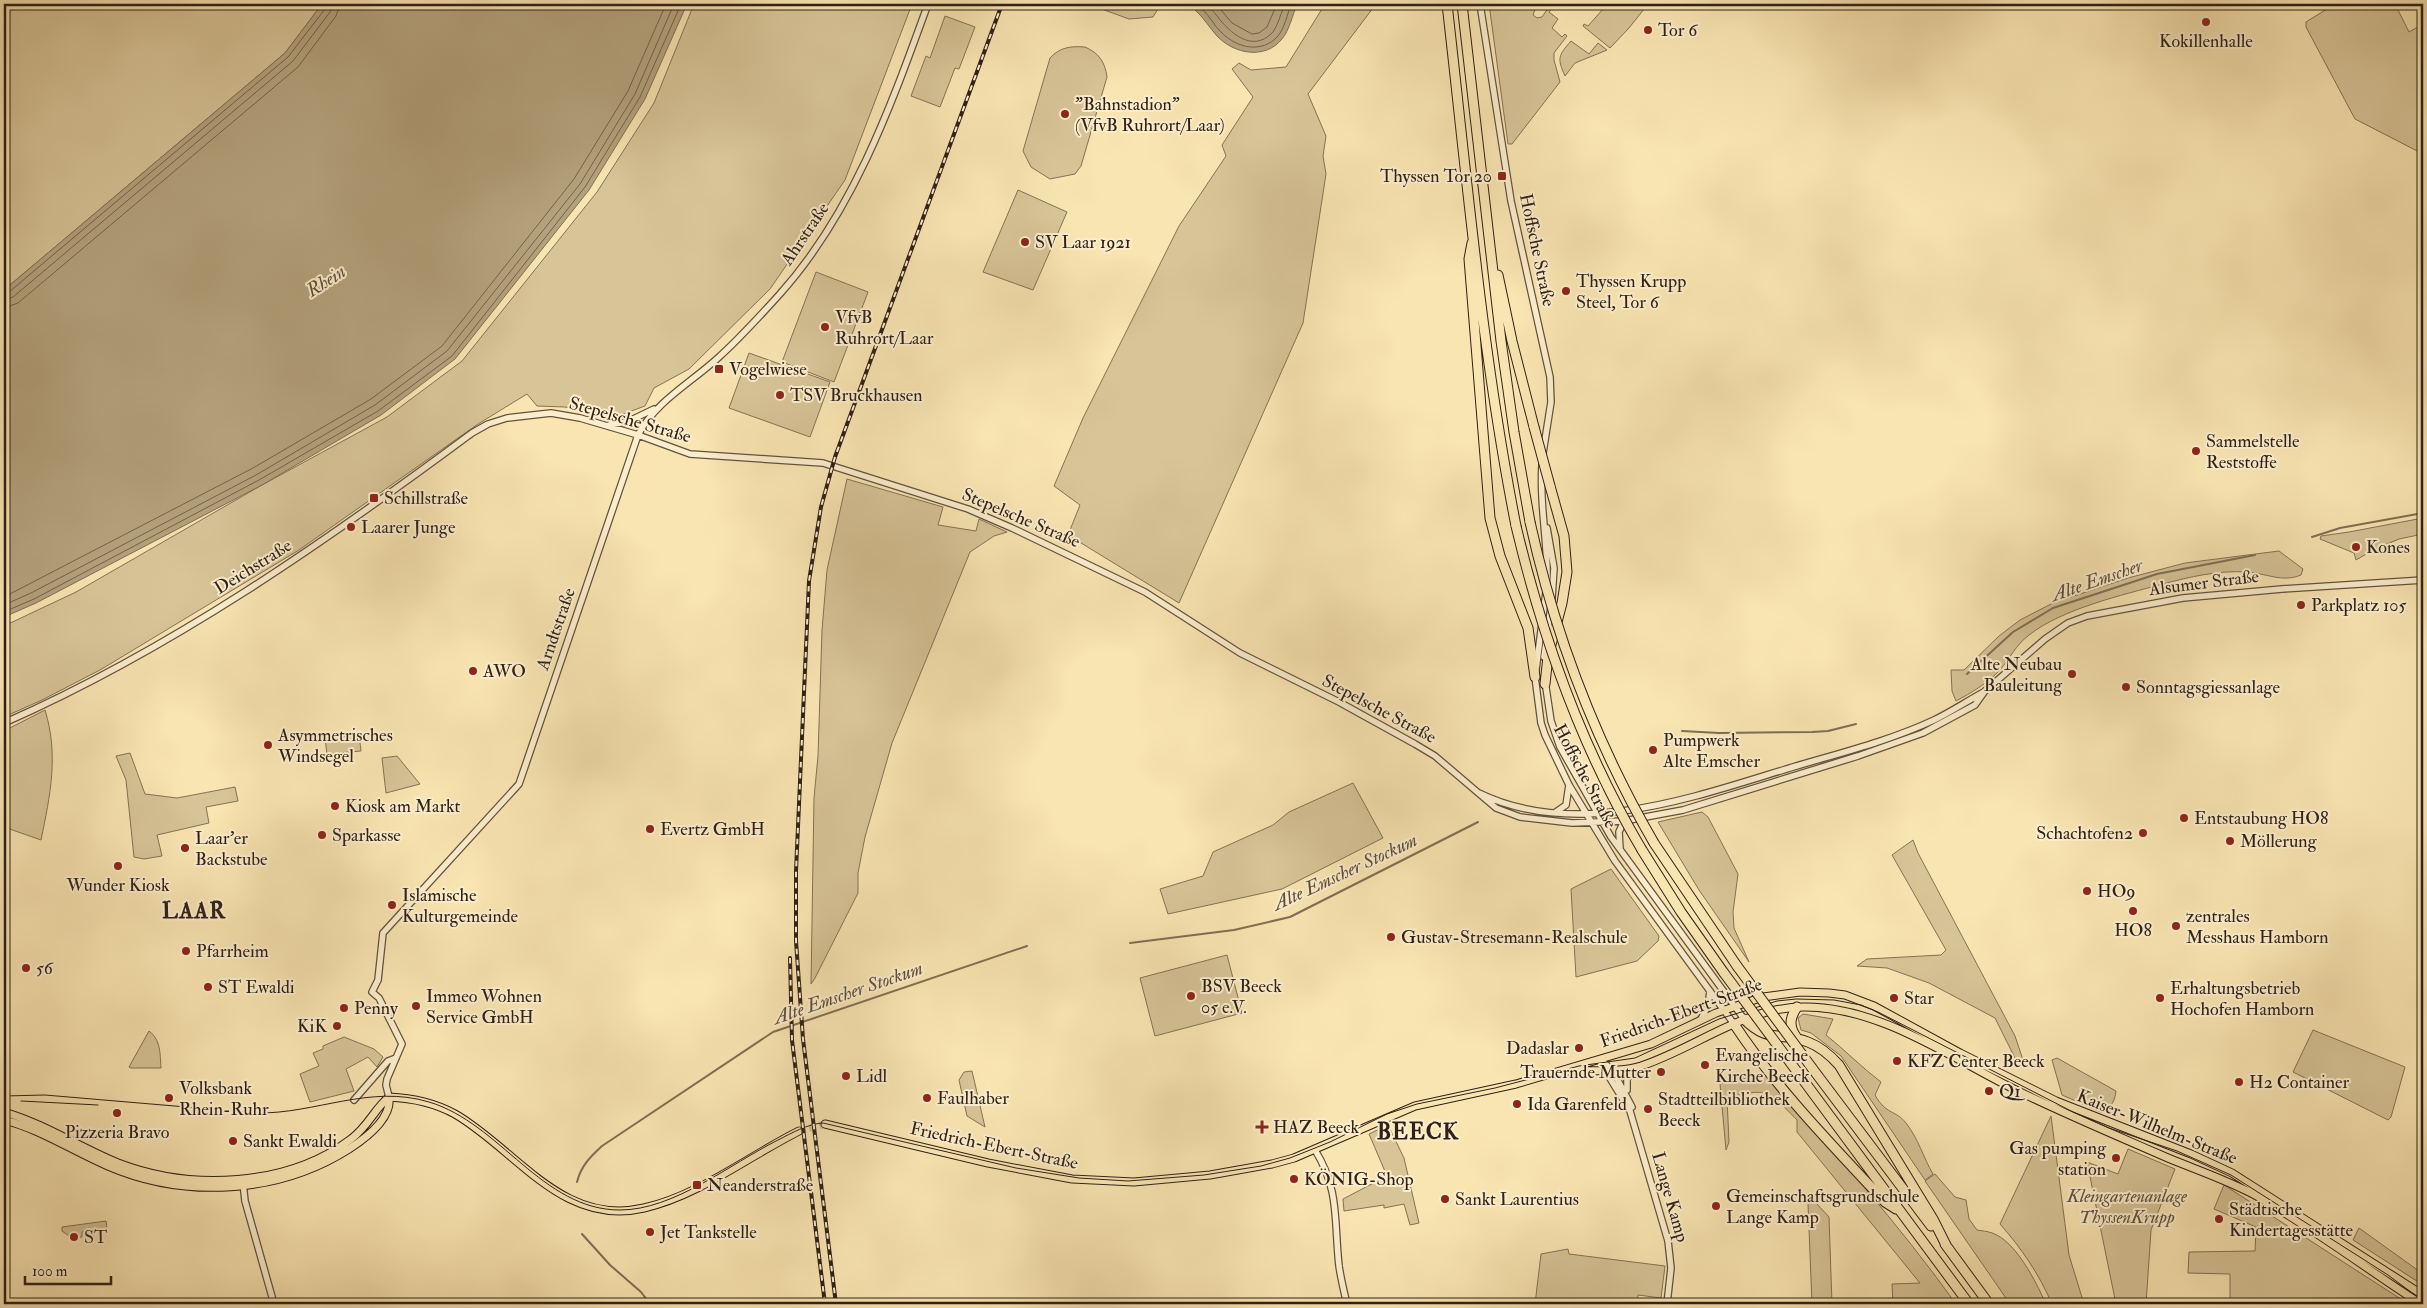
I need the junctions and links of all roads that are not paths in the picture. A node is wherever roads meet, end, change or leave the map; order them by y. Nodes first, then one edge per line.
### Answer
1 (928, 4) edge
2 (1446, 4) edge
3 (1462, 4) edge
4 (1480, 4) edge
5 (1473, 233) junction
6 (1490, 248) junction
7 (658, 406) junction
8 (507, 418) joint
9 (605, 426) junction
10 (638, 435) junction
11 (1540, 501) junction
12 (2423, 580) edge
13 (1536, 677) junction
14 (1545, 684) junction
15 (1986, 691) junction
16 (1551, 721) junction
17 (4, 723) edge
18 (1541, 723) junction
19 (1569, 784) junction
20 (1473, 790) junction
21 (1556, 812) junction
22 (1597, 813) junction
23 (1588, 814) junction
24 (1624, 821) junction
25 (1593, 823) junction
26 (1603, 823) junction
27 (1621, 852) junction
28 (1710, 991) junction
29 (1734, 1007) junction
30 (1797, 1007) junction
31 (1725, 1010) junction
32 (1744, 1019) junction
33 (1700, 1022) junction
34 (1734, 1024) junction
35 (1797, 1038) junction
36 (396, 1058) junction
37 (1601, 1060) junction
38 (1634, 1068) junction
39 (1610, 1071) junction
40 (1562, 1072) junction
41 (1627, 1092) junction
42 (389, 1097) junction
43 (354, 1100) dead end
44 (2056, 1105) junction
45 (4, 1112) edge
46 (4, 1120) edge
47 (825, 1124) tunnel mouth
48 (1636, 1127) junction
49 (799, 1131) tunnel mouth
50 (1314, 1150) junction
51 (243, 1182) junction
52 (1901, 1212) junction
53 (1947, 1247) junction
54 (2423, 1294) edge
55 (2418, 1303) edge
56 (274, 1304) edge
57 (1347, 1304) edge
58 (1667, 1304) edge
59 (1969, 1304) edge
60 (1989, 1304) edge

1 - 7 street, Ahrstraße
2 - 5 highway
3 - 6 highway
4 - 11 street, Hoffsche Straße
5 - 13 highway
5 - 52 highway, bridge
6 - 14 highway, bridge
6 - 53 highway, bridge
7 - 9 street
7 - 10 street, Ahrstraße
8 - 9 street, Stepelsche Straße
8 - 17 street, Deichstraße
9 - 10 street, Stepelsche Straße
10 - 20 street, Stepelsche Straße
10 - 36 street, Arndtstraße
11 - 13 street, Hoffsche Straße
11 - 14 street, Hoffsche Straße
12 - 15 street, Alsumer Straße
13 - 18 street, Hoffsche Straße
14 - 16 street, Hoffsche Straße
15 - 22 street, Alsumer Straße
15 - 24 street, Alsumer Straße
16 - 18 street
16 - 22 street, Hoffsche Straße
18 - 19 street, Hoffsche Straße
19 - 21 street
19 - 23 street, Hoffsche Straße
20 - 21 street, Stepelsche Straße
20 - 25 street, Stepelsche Straße
21 - 23 street, Stepelsche Straße
22 - 23 street, Stepelsche Straße
22 - 26 street, Hoffsche Straße
23 - 25 street, Hoffsche Straße
24 - 26 street, Alsumer Straße
24 - 27 street
25 - 26 street, Stepelsche Straße
25 - 28 street, Hoffsche Straße
26 - 27 street, Hoffsche Straße
27 - 29 street, Hoffsche Straße
28 - 31 street, Hoffsche Straße
28 - 33 street
29 - 31 main road, Friedrich-Ebert-Straße
29 - 32 street, Hoffsche Straße
29 - 44 main road, Friedrich-Ebert-Straße
30 - 32 main road, Friedrich-Ebert-Straße
30 - 35 highway
30 - 44 main road, Friedrich-Ebert-Straße
31 - 33 main road, Friedrich-Ebert-Straße
31 - 34 street, Hoffsche Straße
32 - 34 main road, Friedrich-Ebert-Straße
32 - 35 highway
33 - 37 main road, Friedrich-Ebert-Straße
34 - 38 main road, Friedrich-Ebert-Straße
34 - 52 highway
35 - 53 highway
36 - 42 street
36 - 43 street
37 - 39 street, Lange Kamp
37 - 40 main road, Friedrich-Ebert-Straße
38 - 39 main road, Friedrich-Ebert-Straße
38 - 41 street
39 - 40 main road, Friedrich-Ebert-Straße
39 - 41 street, Lange Kamp
39 - 48 street, Lange Kamp
40 - 50 main road, Friedrich-Ebert-Straße
41 - 48 street, Lange Kamp
42 - 49 main road
42 - 51 main road
44 - 54 main road, Kaiser-Wilhelm-Straße
44 - 55 main road, Kaiser-Wilhelm-Straße
45 - 51 main road
46 - 51 main road
47 - 50 main road, Friedrich-Ebert-Straße
48 - 58 street, Lange Kamp
50 - 57 street
51 - 56 street
52 - 59 highway
53 - 60 highway
54 - 55 street

